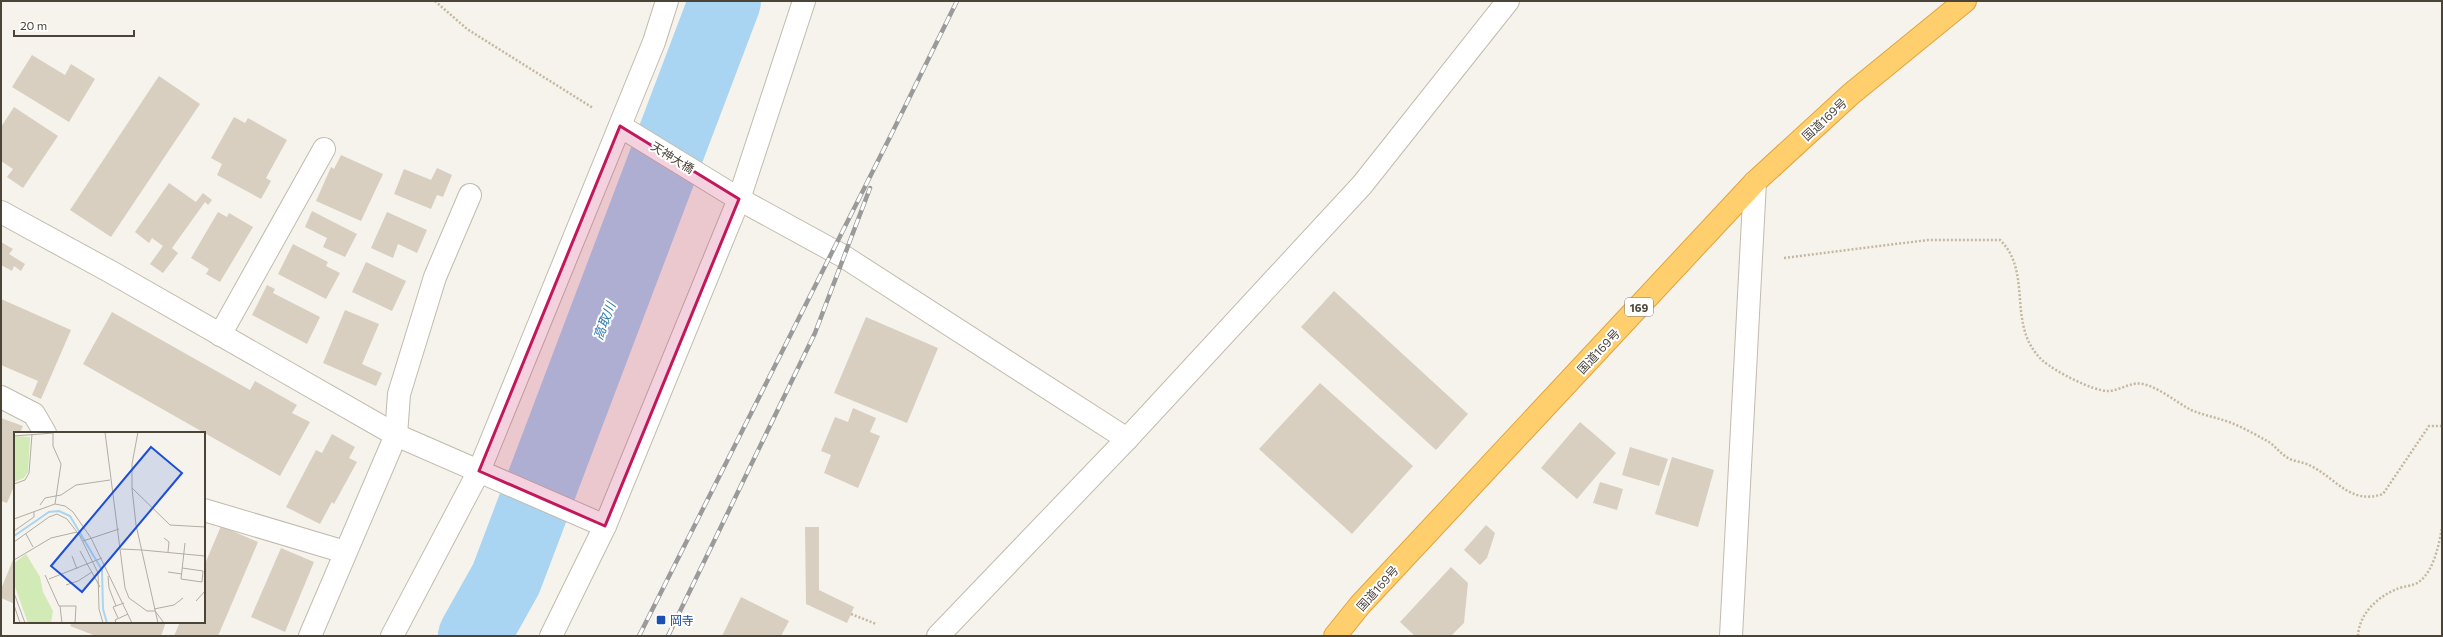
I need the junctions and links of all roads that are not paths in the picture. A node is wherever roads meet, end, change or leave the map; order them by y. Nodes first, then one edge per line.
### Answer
1 (667, 1) edge
2 (804, 1) edge
3 (1508, 1) edge
4 (1965, 1) edge
5 (626, 128) junction
6 (324, 150) dead end
7 (1756, 182) junction
8 (470, 195) dead end
9 (739, 198) junction
10 (1, 212) edge
11 (220, 334) junction
12 (1, 397) edge
13 (44, 432) edge
14 (396, 435) junction
15 (1127, 439) junction
16 (488, 475) junction
17 (205, 510) edge
18 (598, 523) junction
19 (345, 552) junction
20 (310, 636) edge
21 (392, 636) edge
22 (550, 636) edge
23 (938, 636) edge
24 (1335, 636) edge
25 (1732, 636) edge

1 - 5 street
2 - 9 street
3 - 15 street
4 - 7 highway, 国道169号 / 169
5 - 9 street, 天神大橋
5 - 16 street
6 - 11 street
7 - 24 highway, 国道169号 / 169
7 - 25 street
8 - 14 street
9 - 15 street, 天神大橋
9 - 18 street
10 - 11 street
11 - 14 street
12 - 13 street
14 - 16 street
14 - 19 street
15 - 23 street
16 - 18 street
16 - 21 street
17 - 19 street
18 - 22 street
19 - 20 street

